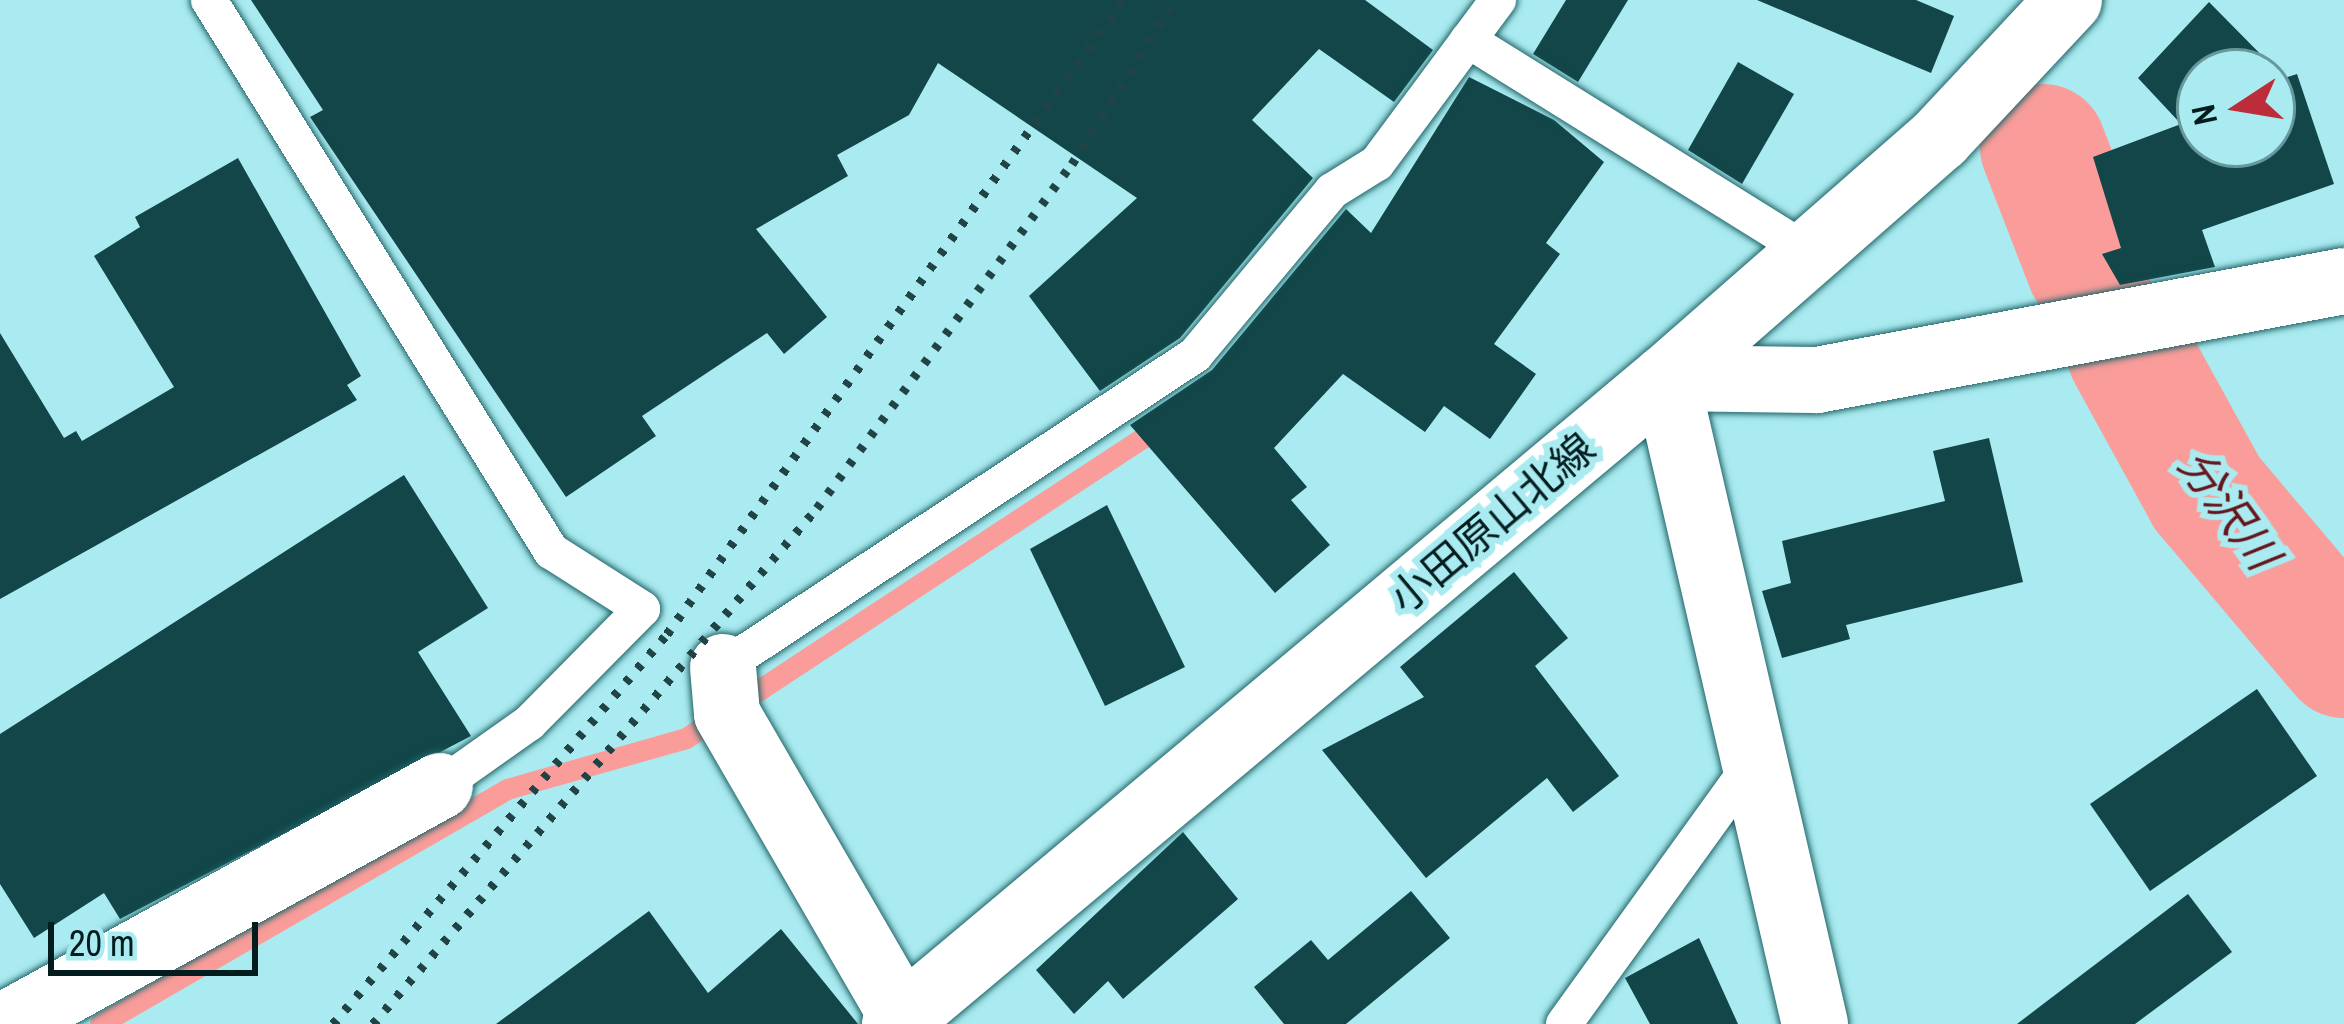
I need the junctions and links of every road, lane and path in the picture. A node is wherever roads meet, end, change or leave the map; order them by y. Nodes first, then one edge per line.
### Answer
1 (208, 0) edge
2 (1498, 0) edge
3 (2069, 0) edge
4 (1468, 40) junction
5 (1808, 252) junction
6 (2344, 280) edge
7 (1666, 378) junction
8 (723, 667) joint
9 (1748, 769) junction
10 (440, 786) joint
11 (898, 1020) edge
12 (7, 1024) edge
13 (1564, 1024) edge
14 (1815, 1024) edge

1 - 10 lane
2 - 4 lane
3 - 5 street, 小田原山北線
4 - 5 lane
4 - 8 lane
5 - 7 street, 小田原山北線
6 - 7 street
7 - 9 street
7 - 11 street, 小田原山北線
8 - 11 street
9 - 13 lane
9 - 14 street
10 - 12 street

